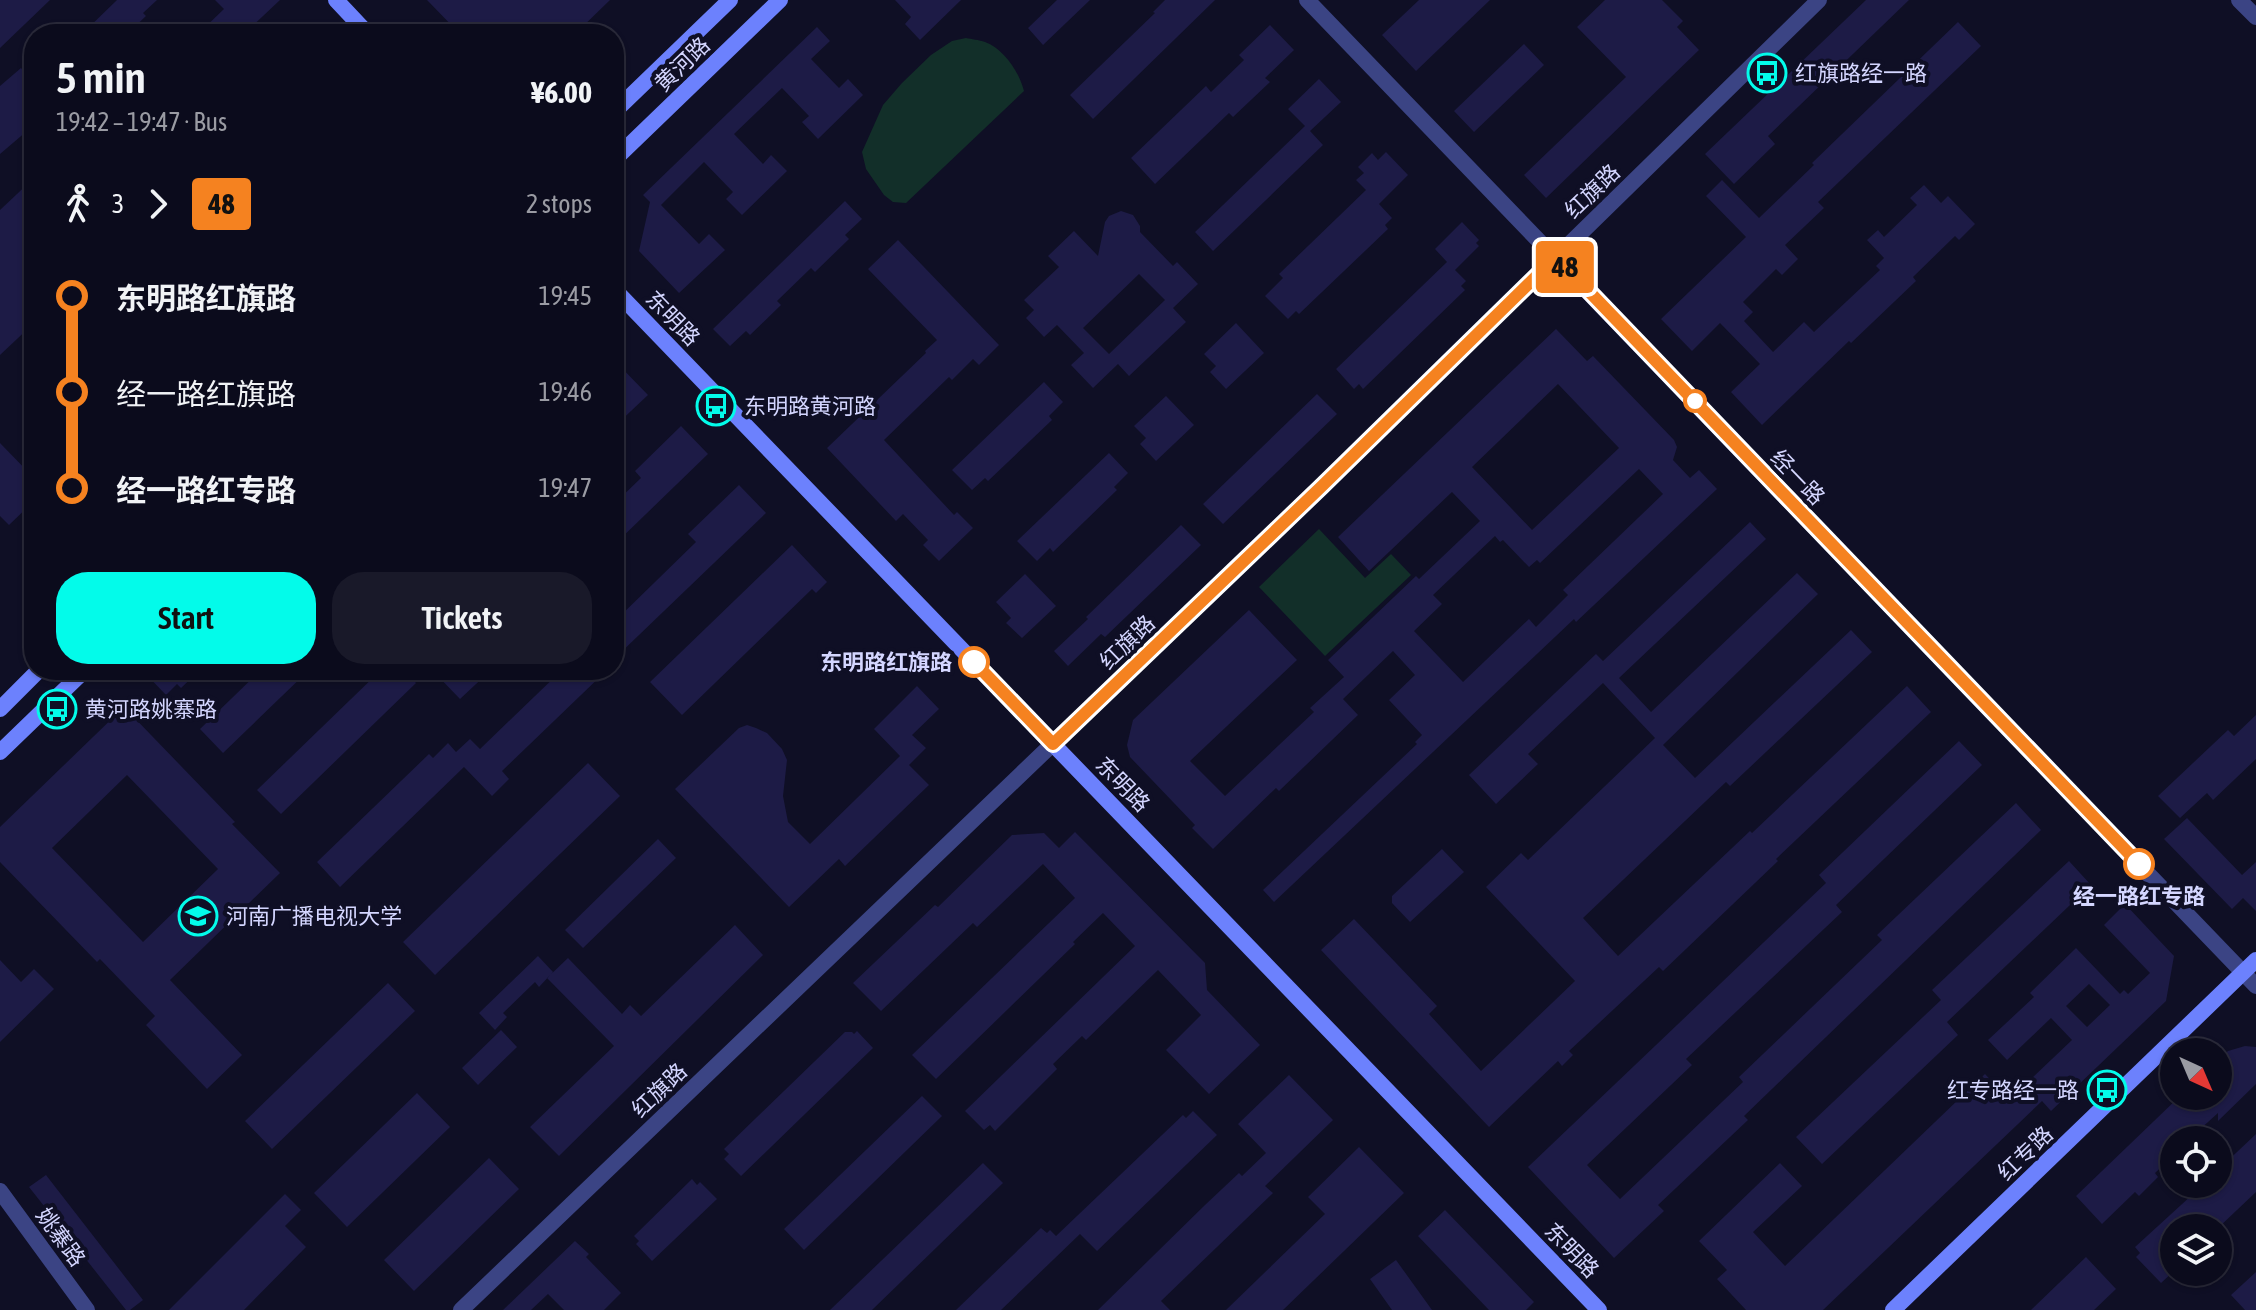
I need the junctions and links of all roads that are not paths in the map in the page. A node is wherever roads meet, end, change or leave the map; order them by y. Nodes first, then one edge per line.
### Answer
1 (336, 0) edge
2 (730, 0) edge
3 (780, 0) edge
4 (1307, 0) edge
5 (1819, 0) edge
6 (2239, 0) edge
7 (2256, 17) edge
8 (359, 24) edge
9 (624, 102) edge
10 (624, 150) edge
11 (1556, 257) junction
12 (624, 299) edge
13 (29, 680) edge
14 (75, 680) edge
15 (0, 709) edge
16 (1053, 744) junction
17 (0, 752) edge
18 (2256, 960) edge
19 (2243, 973) junction
20 (2256, 986) edge
21 (0, 1191) edge
22 (87, 1310) edge
23 (461, 1310) edge
24 (1599, 1310) edge
25 (1893, 1310) edge

1 - 8 street
2 - 9 street, 黄河路
3 - 10 street, 黄河路
4 - 11 street, 经一路
5 - 11 street, 红旗路
6 - 7 street
11 - 16 street, 红旗路
11 - 19 street, 经一路
12 - 16 street, 东明路
13 - 15 street
14 - 17 street
16 - 23 street, 红旗路
16 - 24 street, 东明路
18 - 19 street, 红专路
19 - 20 street, 经一路
19 - 25 street, 红专路
21 - 22 street, 姚寨路

